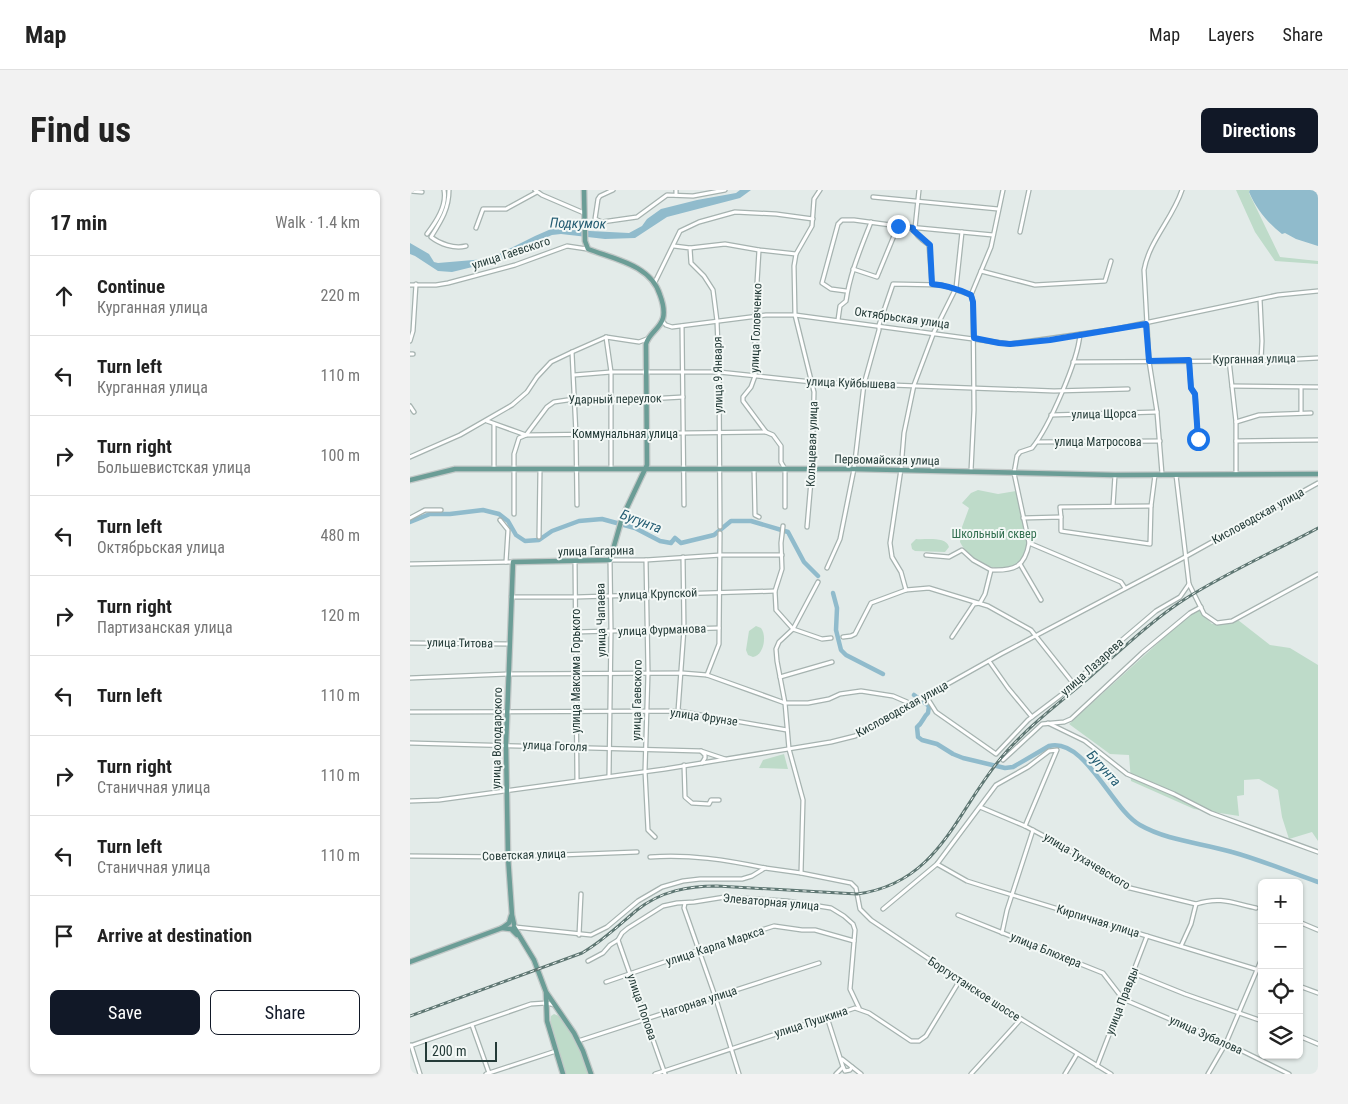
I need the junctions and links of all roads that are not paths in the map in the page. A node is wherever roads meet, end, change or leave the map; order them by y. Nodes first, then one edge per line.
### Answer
1 (444, 190) edge
2 (449, 190) edge
3 (584, 190) edge
4 (613, 190) edge
5 (676, 190) edge
6 (725, 190) edge
7 (820, 190) edge
8 (919, 190) edge
9 (1003, 190) edge
10 (1029, 190) edge
11 (1182, 190) edge
12 (410, 191) edge
13 (536, 191) edge
14 (422, 192) dead end
15 (676, 195) junction
16 (873, 197) dead end
17 (918, 200) junction
18 (998, 209) junction
19 (584, 213) junction
20 (813, 219) junction
21 (871, 222) junction
22 (898, 226) junction
23 (476, 228) dead end
24 (914, 228) junction
25 (962, 232) junction
26 (1020, 232) dead end
27 (429, 235) junction
28 (993, 235) junction
29 (466, 246) dead end
30 (674, 246) junction
31 (690, 248) junction
32 (588, 249) junction
33 (760, 250) junction
34 (796, 254) junction
35 (1111, 261) dead end
36 (853, 269) junction
37 (981, 271) junction
38 (655, 282) junction
39 (416, 284) junction
40 (932, 284) junction
41 (410, 285) edge
42 (956, 288) junction
43 (846, 290) junction
44 (1318, 291) edge
45 (971, 295) junction
46 (1260, 299) junction
47 (795, 315) junction
48 (756, 316) junction
49 (838, 320) junction
50 (662, 321) junction
51 (717, 321) junction
52 (1146, 324) junction
53 (879, 325) junction
54 (682, 326) junction
55 (934, 332) junction
56 (1080, 334) junction
57 (606, 337) junction
58 (648, 338) junction
59 (974, 338) junction
60 (410, 341) edge
61 (572, 352) junction
62 (1318, 358) edge
63 (1189, 360) junction
64 (1229, 360) junction
65 (1149, 361) junction
66 (1261, 361) junction
67 (1073, 362) junction
68 (611, 372) junction
69 (647, 372) junction
70 (683, 372) junction
71 (719, 372) junction
72 (574, 375) junction
73 (755, 376) junction
74 (812, 382) junction
75 (864, 384) junction
76 (914, 385) junction
77 (1232, 386) junction
78 (1301, 386) junction
79 (1318, 386) edge
80 (974, 388) junction
81 (1128, 389) dead end
82 (1062, 390) junction
83 (683, 397) junction
84 (612, 398) junction
85 (574, 399) junction
86 (647, 399) junction
87 (410, 406) edge
88 (414, 412) dead end
89 (1157, 412) junction
90 (1311, 413) dead end
91 (1301, 414) junction
92 (1051, 415) junction
93 (487, 421) junction
94 (1236, 422) junction
95 (494, 424) junction
96 (766, 432) junction
97 (719, 433) junction
98 (576, 434) junction
99 (611, 434) junction
100 (647, 434) junction
101 (683, 434) junction
102 (526, 435) junction
103 (1198, 439) dead end
104 (1318, 440) edge
105 (1160, 441) junction
106 (1236, 441) junction
107 (1037, 442) junction
108 (410, 457) edge
109 (494, 469) junction
110 (576, 469) junction
111 (611, 469) junction
112 (718, 469) junction
113 (754, 469) junction
114 (785, 469) junction
115 (812, 469) junction
116 (854, 469) junction
117 (901, 469) junction
118 (515, 470) junction
119 (540, 470) junction
120 (644, 470) junction
121 (683, 470) junction
122 (970, 471) junction
123 (1014, 473) junction
124 (1236, 474) junction
125 (1318, 474) edge
126 (1115, 475) junction
127 (1155, 475) junction
128 (1162, 475) junction
129 (1176, 475) junction
130 (410, 480) edge
131 (1318, 483) edge
132 (577, 505) dead end
133 (684, 505) dead end
134 (1113, 506) junction
135 (1151, 506) junction
136 (785, 507) dead end
137 (441, 510) dead end
138 (514, 514) dead end
139 (759, 517) dead end
140 (1061, 517) junction
141 (410, 518) edge
142 (1023, 518) junction
143 (500, 520) dead end
144 (783, 526) dead end
145 (720, 527) dead end
146 (807, 527) dead end
147 (720, 533) dead end
148 (539, 537) dead end
149 (1029, 543) junction
150 (721, 555) junction
151 (782, 555) junction
152 (926, 555) dead end
153 (683, 557) junction
154 (1185, 557) junction
155 (610, 560) junction
156 (646, 560) junction
157 (574, 561) junction
158 (506, 562) junction
159 (513, 562) junction
160 (410, 564) edge
161 (1020, 564) junction
162 (827, 568) dead end
163 (991, 570) junction
164 (1318, 574) edge
165 (818, 582) dead end
166 (1189, 584) junction
167 (1125, 588) junction
168 (906, 590) junction
169 (775, 591) junction
170 (719, 592) junction
171 (683, 593) junction
172 (647, 594) junction
173 (611, 595) junction
174 (511, 597) junction
175 (576, 597) junction
176 (1041, 600) dead end
177 (980, 603) junction
178 (1201, 607) junction
179 (719, 628) junction
180 (684, 629) junction
181 (793, 629) junction
182 (647, 630) junction
183 (611, 631) junction
184 (576, 632) junction
185 (1036, 635) junction
186 (843, 636) dead end
187 (952, 637) dead end
188 (832, 638) dead end
189 (410, 643) edge
190 (509, 644) junction
191 (989, 661) junction
192 (832, 662) dead end
193 (611, 672) junction
194 (648, 672) junction
195 (576, 673) junction
196 (682, 673) junction
197 (508, 674) junction
198 (707, 676) junction
199 (780, 677) junction
200 (410, 678) edge
201 (1073, 683) junction
202 (926, 696) junction
203 (785, 703) junction
204 (910, 705) junction
205 (576, 710) junction
206 (610, 711) junction
207 (678, 711) junction
208 (410, 712) edge
209 (507, 712) junction
210 (646, 712) junction
211 (1032, 717) junction
212 (1048, 723) junction
213 (788, 730) junction
214 (410, 743) edge
215 (506, 744) junction
216 (576, 747) junction
217 (610, 748) junction
218 (646, 749) junction
219 (789, 749) junction
220 (701, 751) junction
221 (726, 760) junction
222 (1003, 760) dead end
223 (701, 763) junction
224 (684, 765) junction
225 (645, 771) junction
226 (609, 776) junction
227 (577, 781) junction
228 (507, 791) junction
229 (719, 800) dead end
230 (410, 801) edge
231 (980, 807) junction
232 (1025, 826) junction
233 (1033, 830) junction
234 (655, 837) dead end
235 (637, 852) dead end
236 (1318, 852) edge
237 (410, 856) edge
238 (508, 857) junction
239 (650, 857) dead end
240 (937, 864) junction
241 (765, 868) junction
242 (801, 873) junction
243 (581, 894) dead end
244 (1012, 895) junction
245 (1196, 904) junction
246 (683, 905) junction
247 (1256, 908) dead end
248 (883, 909) dead end
249 (958, 915) dead end
250 (1303, 924) edge
251 (512, 926) junction
252 (1318, 930) edge
253 (1002, 933) junction
254 (580, 935) junction
255 (1147, 936) junction
256 (618, 940) junction
257 (854, 941) junction
258 (1181, 946) junction
259 (699, 950) junction
260 (588, 961) dead end
261 (410, 962) edge
262 (819, 963) dead end
263 (1257, 970) joint
264 (1133, 973) junction
265 (631, 975) junction
266 (960, 980) junction
267 (606, 982) dead end
268 (1303, 987) edge
269 (546, 992) junction
270 (1318, 993) edge
271 (715, 996) junction
272 (1123, 999) junction
273 (546, 1003) junction
274 (555, 1006) junction
275 (859, 1008) junction
276 (1238, 1012) junction
277 (561, 1014) junction
278 (827, 1017) junction
279 (647, 1019) junction
280 (1021, 1019) junction
281 (1258, 1020) edge
282 (547, 1021) junction
283 (472, 1025) junction
284 (1303, 1038) edge
285 (578, 1041) junction
286 (1226, 1043) junction
287 (1318, 1044) edge
288 (410, 1046) edge
289 (731, 1049) junction
290 (556, 1051) junction
291 (1077, 1054) junction
292 (842, 1059) junction
293 (1097, 1066) junction
294 (844, 1067) junction
295 (852, 1067) junction
296 (665, 1072) edge
297 (420, 1074) edge
298 (488, 1074) edge
299 (563, 1074) edge
300 (591, 1074) edge
301 (655, 1074) edge
302 (739, 1074) edge
303 (836, 1074) edge
304 (861, 1074) edge
305 (971, 1074) edge
306 (1065, 1074) edge
307 (1111, 1074) edge
308 (1208, 1074) edge
309 (1288, 1074) edge

1 - 27 street
2 - 27 street
3 - 19 main road
4 - 15 street
5 - 15 street
6 - 15 street
7 - 20 street, Кольцевая улица
8 - 17 street
9 - 18 street
10 - 26 street
11 - 52 street
12 - 14 street
13 - 19 street
13 - 23 street
16 - 17 street
17 - 18 street
17 - 24 street
18 - 28 street
19 - 32 main road
20 - 30 street
20 - 34 street, Кольцевая улица
21 - 22 street
21 - 36 street
21 - 43 street
22 - 24 street
22 - 36 street
24 - 25 street
24 - 40 street
25 - 28 street
25 - 42 street
27 - 29 street
28 - 37 street
30 - 31 street
30 - 38 street
31 - 33 street
31 - 51 street, улица 9 Января
32 - 38 main road, улица Гаевского
32 - 39 street, улица Гаевского
33 - 34 street
33 - 48 street, улица Головченко
34 - 47 street, Кольцевая улица
35 - 37 street
36 - 43 street
37 - 45 street
38 - 50 main road
39 - 41 street, улица Гаевского
39 - 60 street
40 - 42 street
40 - 53 street
42 - 45 street
42 - 55 street
43 - 49 street
44 - 46 street, Октябрьская улица
45 - 59 street
46 - 52 street, Октябрьская улица
46 - 66 street
47 - 48 street, Октябрьская улица
47 - 49 street, Октябрьская улица
47 - 74 street, Кольцевая улица
48 - 51 street, Октябрьская улица
48 - 73 street, улица Головченко
49 - 53 street, Октябрьская улица
50 - 54 street, Октябрьская улица
50 - 58 main road
51 - 54 street, Октябрьская улица
51 - 71 street, улица 9 Января
52 - 56 street, Октябрьская улица
52 - 65 street
53 - 55 street, Октябрьская улица
53 - 75 street
54 - 70 street
55 - 59 street, Октябрьская улица
55 - 76 street
56 - 59 street, Октябрьская улица
56 - 67 street
57 - 58 street
57 - 61 street
57 - 68 street
58 - 69 main road
59 - 80 street
61 - 72 street
61 - 93 street
62 - 66 street, Курганная улица
63 - 64 street, Курганная улица
63 - 65 street, Курганная улица
63 - 103 street
64 - 66 street, Курганная улица
64 - 77 street
65 - 67 street, Курганная улица
65 - 89 street
67 - 82 street
68 - 69 street, улица Куйбышева
68 - 72 street, улица Куйбышева
68 - 84 street
69 - 70 street, улица Куйбышева
69 - 86 main road
70 - 71 street, улица Куйбышева
70 - 83 street
71 - 73 street, улица Куйбышева
71 - 97 street, улица 9 Января
72 - 85 street
73 - 74 street, улица Куйбышева
73 - 96 street, улица Головченко
74 - 75 street, улица Куйбышева
74 - 115 street, Кольцевая улица
75 - 76 street, улица Куйбышева
75 - 116 street
76 - 80 street, улица Куйбышева
76 - 117 street
77 - 78 street
77 - 94 street
78 - 79 street
78 - 91 street
80 - 82 street, улица Куйбышева
80 - 122 street
81 - 82 street, улица Куйбышева
82 - 92 street
83 - 86 street, Ударный переулок
83 - 101 street
84 - 85 street, Ударный переулок
84 - 86 street, Ударный переулок
84 - 99 street
85 - 98 street
85 - 102 street, Ударный переулок
86 - 100 main road
87 - 88 street
89 - 92 street, улица Щорса
89 - 105 street
90 - 91 street
91 - 94 street
92 - 107 street
93 - 95 street, Коммунальная улица
93 - 108 street
94 - 106 street
95 - 102 street, Коммунальная улица
95 - 109 street
96 - 97 street, Коммунальная улица
96 - 114 street, улица Головченко
97 - 101 street, Коммунальная улица
97 - 112 street, улица 9 Января
98 - 99 street, Коммунальная улица
98 - 102 street, Коммунальная улица
98 - 110 street
99 - 100 street, Коммунальная улица
99 - 111 street
100 - 101 street, Коммунальная улица
100 - 120 main road
101 - 121 street
102 - 118 street, Ударный переулок
104 - 106 street
105 - 107 street, улица Матросова
105 - 128 street
106 - 124 street
107 - 123 street
109 - 118 main road, Первомайская улица
109 - 130 main road, Первомайская улица
110 - 111 main road, Первомайская улица
110 - 119 main road, Первомайская улица
110 - 132 street
111 - 120 main road, Первомайская улица
112 - 113 main road, Первомайская улица
112 - 121 main road, Первомайская улица
112 - 145 street, улица 9 Января
113 - 114 main road, Первомайская улица
113 - 139 street
114 - 115 main road, Первомайская улица
114 - 136 street, улица Головченко
115 - 116 main road, Первомайская улица
115 - 146 street, Кольцевая улица
116 - 117 main road, Первомайская улица
116 - 162 street
117 - 122 main road, Первомайская улица
117 - 168 street
118 - 119 main road, Первомайская улица
118 - 138 street, Ударный переулок
119 - 148 street
120 - 121 main road, Первомайская улица
120 - 155 main road, улица Чапаева
121 - 133 street
122 - 123 main road, Первомайская улица
123 - 126 main road, Первомайская улица
123 - 142 street
124 - 125 main road, Первомайская улица
124 - 129 main road, Первомайская улица
126 - 127 main road, Первомайская улица
126 - 134 street
127 - 128 main road, Первомайская улица
127 - 135 street
128 - 129 main road, Первомайская улица
129 - 154 street
131 - 154 street, Кисловодская улица
134 - 135 street
134 - 140 street
135 - 140 street
137 - 141 street
140 - 142 street
142 - 149 street
143 - 158 street
144 - 151 street
147 - 150 street
149 - 161 street
149 - 167 street
150 - 151 street, улица Гагарина
150 - 153 street, улица Гагарина
150 - 170 street
151 - 169 street
152 - 163 street
153 - 156 street, улица Гагарина
153 - 171 street
154 - 166 street
154 - 167 street, Кисловодская улица
155 - 156 street, улица Гагарина
155 - 157 main road, улица Гагарина
155 - 173 street, улица Чапаева
156 - 172 street, улица Гаевского
157 - 159 main road, улица Гагарина
157 - 175 street, улица Максима Горького
158 - 159 street, улица Гагарина
158 - 160 street, улица Гагарина
159 - 174 main road, улица Володарского
161 - 163 street
161 - 176 street
163 - 177 street
164 - 178 street
165 - 181 street
166 - 178 street
166 - 201 street, улица Лазарева
167 - 185 street, Кисловодская улица
168 - 177 street
168 - 186 street
169 - 170 street, улица Крупской
169 - 181 street
170 - 171 street, улица Крупской
170 - 179 street
171 - 172 street, улица Крупской
171 - 180 street
172 - 173 street, улица Крупской
172 - 182 street, улица Гаевского
173 - 175 street, улица Крупской
173 - 183 street, улица Чапаева
174 - 175 street, улица Крупской
174 - 190 main road, улица Володарского
175 - 184 street, улица Максима Горького
177 - 185 street
177 - 187 street
178 - 212 street
179 - 180 street, улица Фурманова
179 - 198 street
180 - 182 street, улица Фурманова
180 - 196 street
181 - 188 street
181 - 199 street
182 - 183 street, улица Фурманова
182 - 194 street, улица Гаевского
183 - 184 street, улица Фурманова
183 - 193 street, улица Чапаева
184 - 195 street, улица Максима Горького
185 - 191 street, Кисловодская улица
185 - 201 street
189 - 190 street, улица Титова
190 - 197 main road, улица Володарского
191 - 202 street, Кисловодская улица
191 - 211 street
192 - 199 street
193 - 194 street
193 - 195 street
193 - 206 street, улица Чапаева
194 - 196 street
194 - 210 street, улица Гаевского
195 - 197 street
195 - 205 street, улица Максима Горького
196 - 198 street
196 - 207 street
197 - 200 street
197 - 209 main road, улица Володарского
198 - 203 street
199 - 203 street
201 - 211 street, улица Лазарева
202 - 204 street, Кисловодская улица
202 - 211 street, улица Лазарева
203 - 204 street
203 - 213 street
204 - 219 street, Кисловодская улица
205 - 206 street, улица Фрунзе
205 - 209 street, улица Фрунзе
205 - 216 street, улица Максима Горького
206 - 210 street, улица Фрунзе
206 - 217 street, улица Чапаева
207 - 210 street, улица Фрунзе
207 - 213 street, улица Фрунзе
208 - 209 street, улица Фрунзе
209 - 215 main road, улица Володарского
210 - 218 street, улица Гаевского
212 - 222 street
212 - 236 street
213 - 219 street
214 - 215 street, улица Гоголя
215 - 216 street, улица Гоголя
215 - 228 main road, улица Володарского
216 - 217 street, улица Гоголя
216 - 227 street, улица Максима Горького
217 - 218 street, улица Гоголя
217 - 226 street, улица Чапаева
218 - 220 street, улица Гоголя
218 - 225 street, улица Гаевского
219 - 221 street, Кисловодская улица
219 - 242 street
220 - 221 street, улица Гоголя
220 - 223 street
221 - 223 street, Кисловодская улица
223 - 224 street, Кисловодская улица
224 - 225 street, Кисловодская улица
224 - 229 street
225 - 226 street, Кисловодская улица
225 - 234 street, улица Гаевского
226 - 227 street, Кисловодская улица
227 - 228 street, Кисловодская улица
228 - 230 street, Кисловодская улица
228 - 238 main road, улица Володарского
231 - 232 street, улица Тухачевского
231 - 232 street
231 - 240 street
232 - 233 street, улица Тухачевского
233 - 244 street
233 - 245 street, улица Тухачевского
235 - 238 street, Советская улица
237 - 238 street, Советская улица
238 - 251 main road, улица Володарского
239 - 241 street
240 - 244 street, Кирпичная улица
240 - 248 street
241 - 242 street
241 - 254 street
242 - 266 street, Боргустанское шоссе
243 - 254 street
244 - 253 street
244 - 255 street, Кирпичная улица
245 - 247 street, улица Тухачевского
245 - 258 street
246 - 256 street, Элеваторная улица
246 - 257 street, Элеваторная улица
246 - 259 street
249 - 253 street, улица Блюхера
250 - 252 street
251 - 254 street
251 - 261 main road
251 - 269 main road, улица Володарского
253 - 272 street, улица Блюхера
255 - 258 street, Кирпичная улица
255 - 264 street, улица Правды
256 - 260 street, Элеваторная улица
256 - 265 street, улица Попова
257 - 259 street, улица Карла Маркса
257 - 275 street, Элеваторная улица
258 - 263 street, Кирпичная улица
259 - 265 street, улица Карла Маркса
259 - 271 street
262 - 271 street, Нагорная улица
263 - 276 street
264 - 272 street, улица Правды
264 - 276 street
265 - 267 street, улица Карла Маркса
265 - 279 street, улица Попова
266 - 275 street, улица Пушкина
266 - 280 street, Боргустанское шоссе
268 - 270 street
269 - 273 main road
269 - 274 main road
271 - 279 street, Нагорная улица
271 - 289 street
272 - 286 street, улица Зубалова
272 - 293 street, улица Правды
273 - 274 street
273 - 282 main road
273 - 283 street
274 - 277 main road
275 - 278 street, улица Пушкина
276 - 281 street
276 - 286 street
277 - 282 main road
277 - 285 main road
278 - 289 street, улица Пушкина
278 - 292 street
279 - 285 street, Нагорная улица
279 - 296 street, улица Попова
280 - 291 street, Боргустанское шоссе
280 - 305 street
282 - 290 main road
283 - 288 street
283 - 298 street
284 - 287 street
285 - 300 main road
286 - 308 street
286 - 309 street, улица Зубалова
288 - 297 street
289 - 296 street, улица Пушкина
289 - 302 street
290 - 298 street
290 - 299 main road
291 - 293 street, Боргустанское шоссе
291 - 306 street
292 - 294 street
292 - 295 street
293 - 307 street, Боргустанское шоссе
294 - 295 street
294 - 303 street
295 - 304 street
296 - 301 street, улица Пушкина

